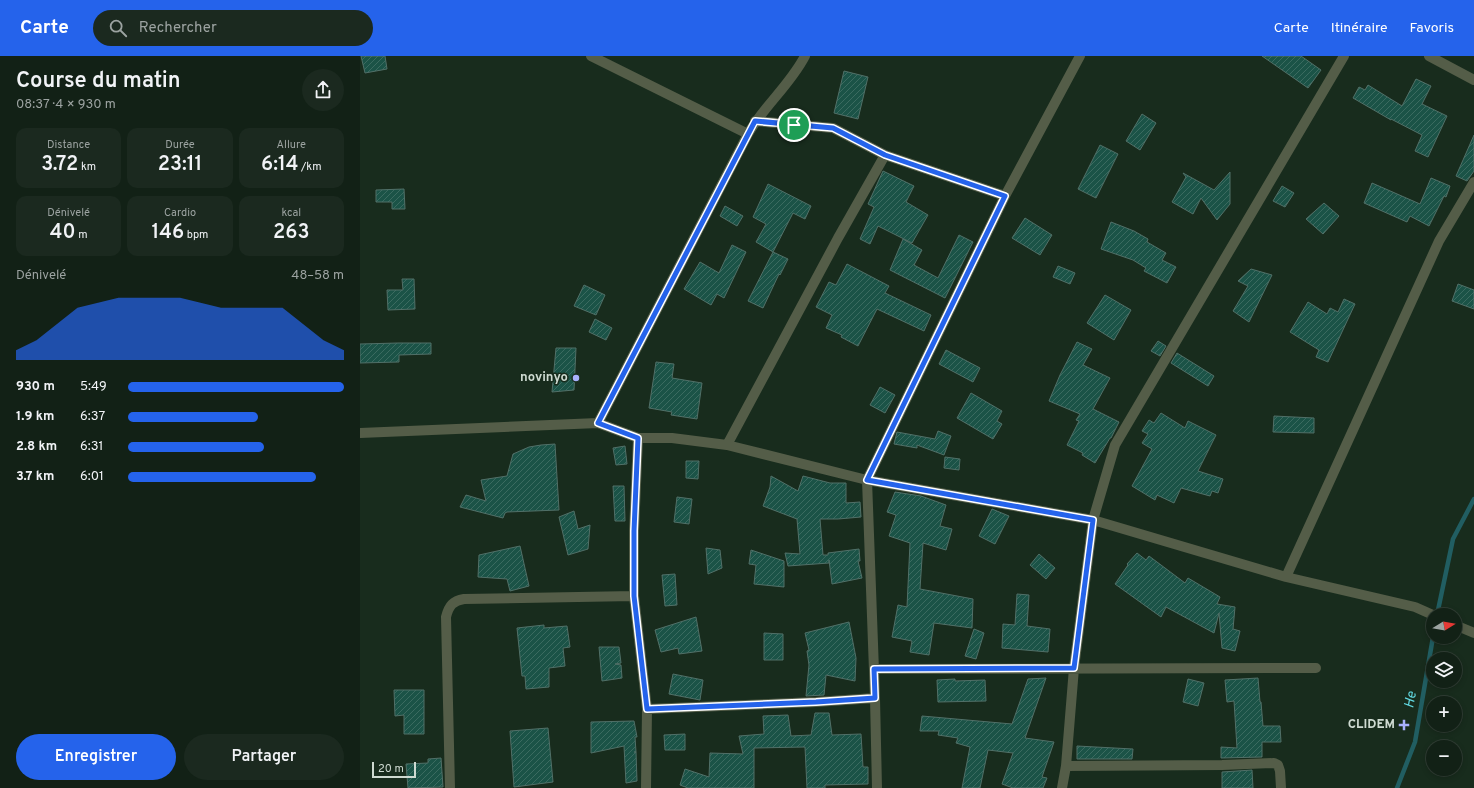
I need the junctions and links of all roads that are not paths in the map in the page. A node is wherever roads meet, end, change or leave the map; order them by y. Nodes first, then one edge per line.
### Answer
1 (591, 56) edge
2 (799, 56) edge
3 (805, 56) edge
4 (1080, 56) edge
5 (1344, 56) edge
6 (1430, 56) edge
7 (799, 68) junction
8 (1474, 80) edge
9 (755, 121) junction
10 (748, 134) junction
11 (885, 155) junction
12 (1474, 182) edge
13 (1005, 196) junction
14 (598, 423) junction
15 (360, 433) edge
16 (638, 438) junction
17 (727, 445) junction
18 (867, 480) junction
19 (1093, 520) junction
20 (1286, 577) junction
21 (634, 596) junction
22 (1426, 612) edge
23 (1462, 628) edge
24 (1474, 633) edge
25 (1074, 668) junction
26 (1316, 668) dead end
27 (874, 669) junction
28 (875, 698) junction
29 (647, 709) junction
30 (1066, 766) junction
31 (450, 788) edge
32 (646, 788) edge
33 (877, 788) edge
34 (1062, 788) edge
35 (1281, 788) edge

1 - 10 street
2 - 7 street
3 - 7 street
4 - 13 street
5 - 19 street
6 - 8 street
7 - 9 street
9 - 10 street
9 - 11 street
10 - 14 street
11 - 13 street
11 - 17 street
12 - 20 street
13 - 18 street
14 - 15 street
14 - 16 street
16 - 17 street
16 - 21 street
17 - 18 street
18 - 19 street
18 - 27 street
19 - 20 street
19 - 25 street
20 - 22 street
21 - 29 street
21 - 31 street
23 - 24 street
25 - 26 street
25 - 27 street
25 - 30 street
27 - 28 street
28 - 29 street
28 - 33 street
29 - 32 street
30 - 34 street
30 - 35 street

